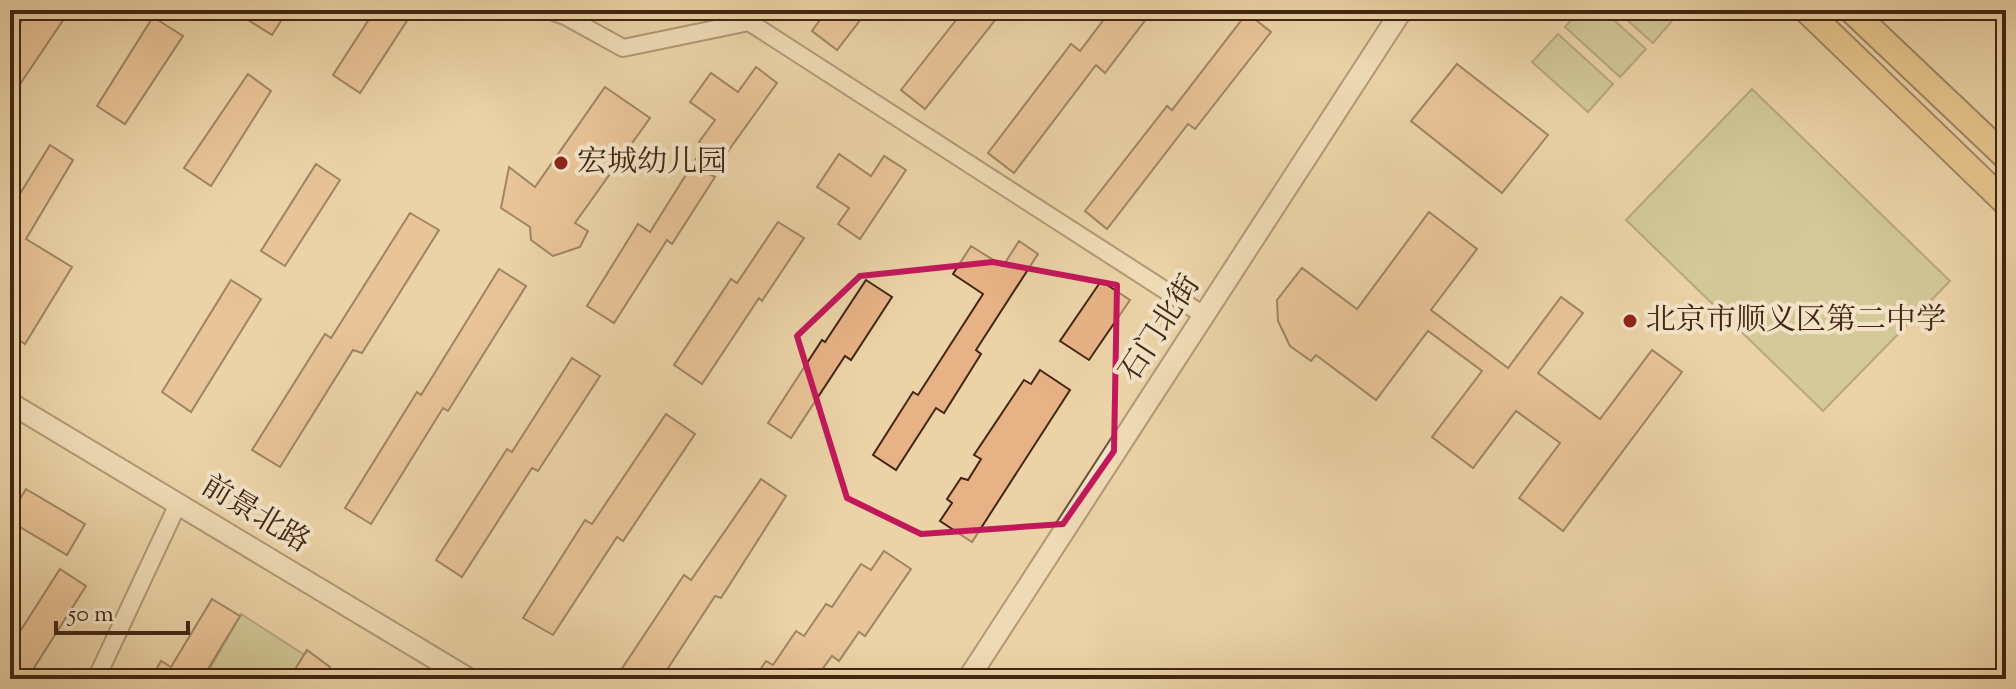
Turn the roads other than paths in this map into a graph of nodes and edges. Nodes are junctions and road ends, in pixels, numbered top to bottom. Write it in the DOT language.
graph roads {
  1 [pos="548,10"];
  2 [pos="1402,10"];
  3 [pos="1806,10"];
  4 [pos="1851,10"];
  5 [pos="2006,157"];
  6 [pos="2006,203"];
  7 [pos="1205,316"];
  8 [pos="10,403"];
  9 [pos="178,504"];
  10 [pos="96,679"];
  11 [pos="469,679"];
  12 [pos="968,679"];
  1 -- 7 [label="street"];
  2 -- 7 [label="street, 石门北街"];
  3 -- 6 [label="main road"];
  4 -- 5 [label="main road"];
  7 -- 12 [label="street, 石门北街"];
  8 -- 9 [label="street, 前景北路"];
  9 -- 10 [label="street"];
  9 -- 11 [label="street, 前景北路"];
}
